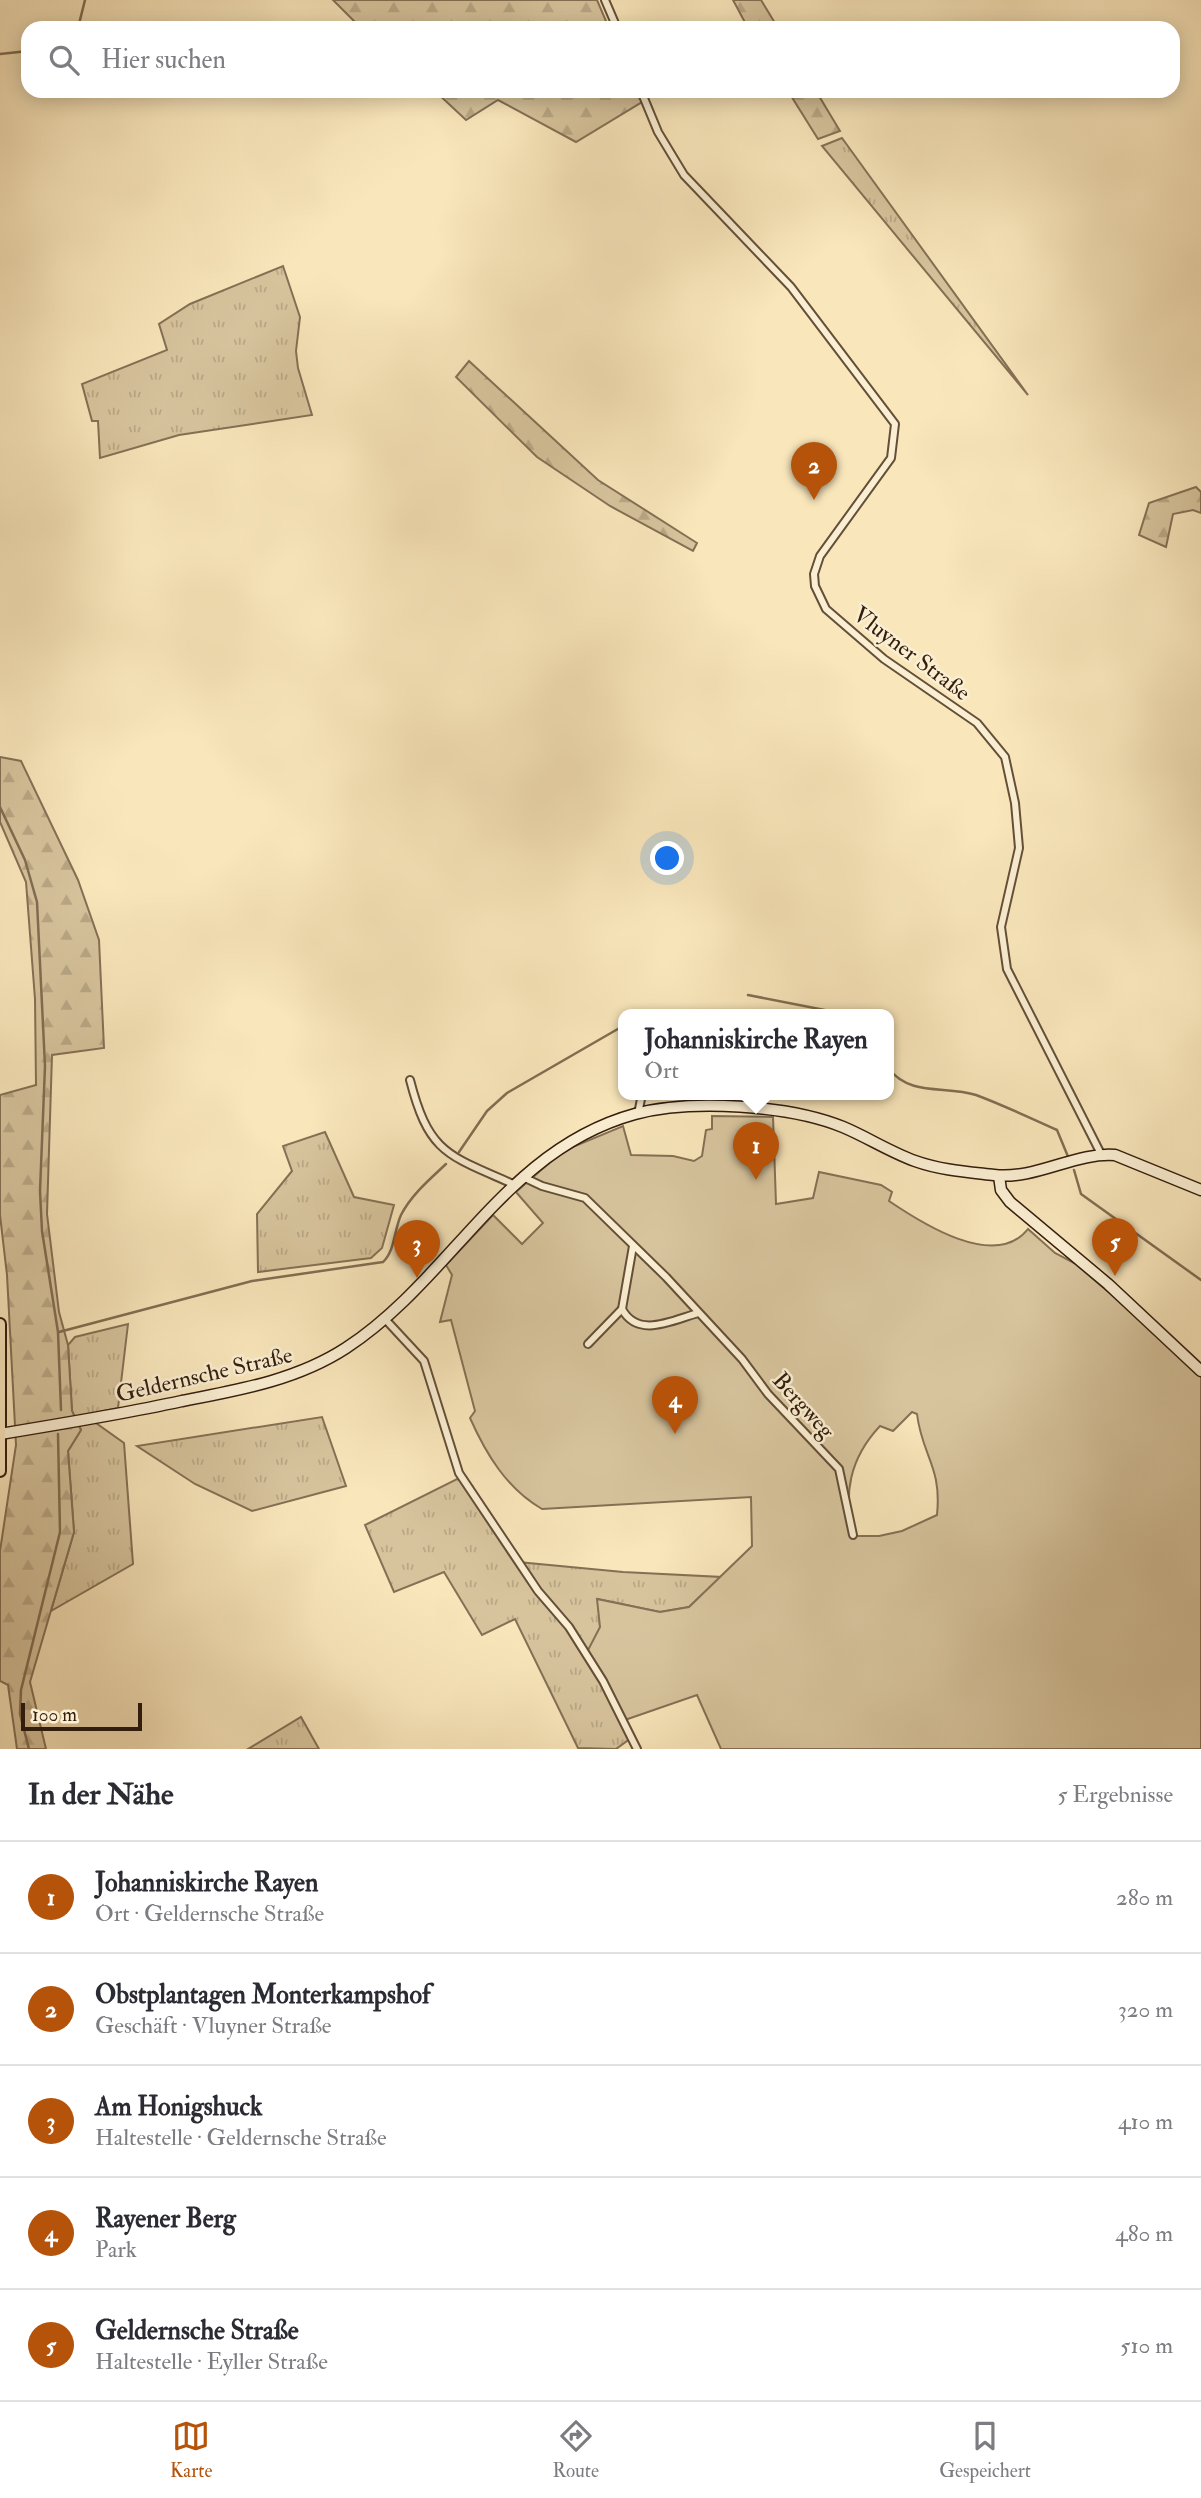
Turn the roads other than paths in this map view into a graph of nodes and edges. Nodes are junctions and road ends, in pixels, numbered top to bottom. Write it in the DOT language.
graph roads {
  1 [pos="605,0"];
  2 [pos="614,21"];
  3 [pos="644,98"];
  4 [pos="410,1080"];
  5 [pos="641,1100"];
  6 [pos="638,1114"];
  7 [pos="1101,1154"];
  8 [pos="521,1176"];
  9 [pos="999,1176"];
  10 [pos="513,1184"];
  11 [pos="1201,1190"];
  12 [pos="633,1246"];
  13 [pos="622,1309"];
  14 [pos="698,1313"];
  15 [pos="385,1319"];
  16 [pos="0,1324"];
  17 [pos="588,1344"];
  18 [pos="1201,1371"];
  19 [pos="0,1390"];
  20 [pos="1,1434"];
  21 [pos="0,1471"];
  22 [pos="853,1535"];
  23 [pos="637,1749"];
  1 -- 2 [label="street"];
  3 -- 7 [label="street, Vluyner Straße"];
  4 -- 10 [label="street"];
  5 -- 6 [label="street"];
  6 -- 8 [label="main road, Geldernsche Straße"];
  6 -- 9 [label="main road, Geldernsche Straße"];
  7 -- 9 [label="main road, Geldernsche Straße"];
  7 -- 11 [label="main road, Geldernsche Straße"];
  8 -- 10 [label="main road, Geldernsche Straße"];
  8 -- 12 [label="street, Bergweg"];
  9 -- 18 [label="main road"];
  10 -- 15 [label="main road, Geldernsche Straße"];
  12 -- 13 [label="street"];
  12 -- 14 [label="street, Bergweg"];
  13 -- 14 [label="street"];
  13 -- 17 [label="street"];
  14 -- 22 [label="street, Bergweg"];
  15 -- 20 [label="main road, Geldernsche Straße"];
  15 -- 23 [label="street"];
  16 -- 19 [label="main road"];
  19 -- 20 [label="main road"];
  20 -- 21 [label="main road"];
}
